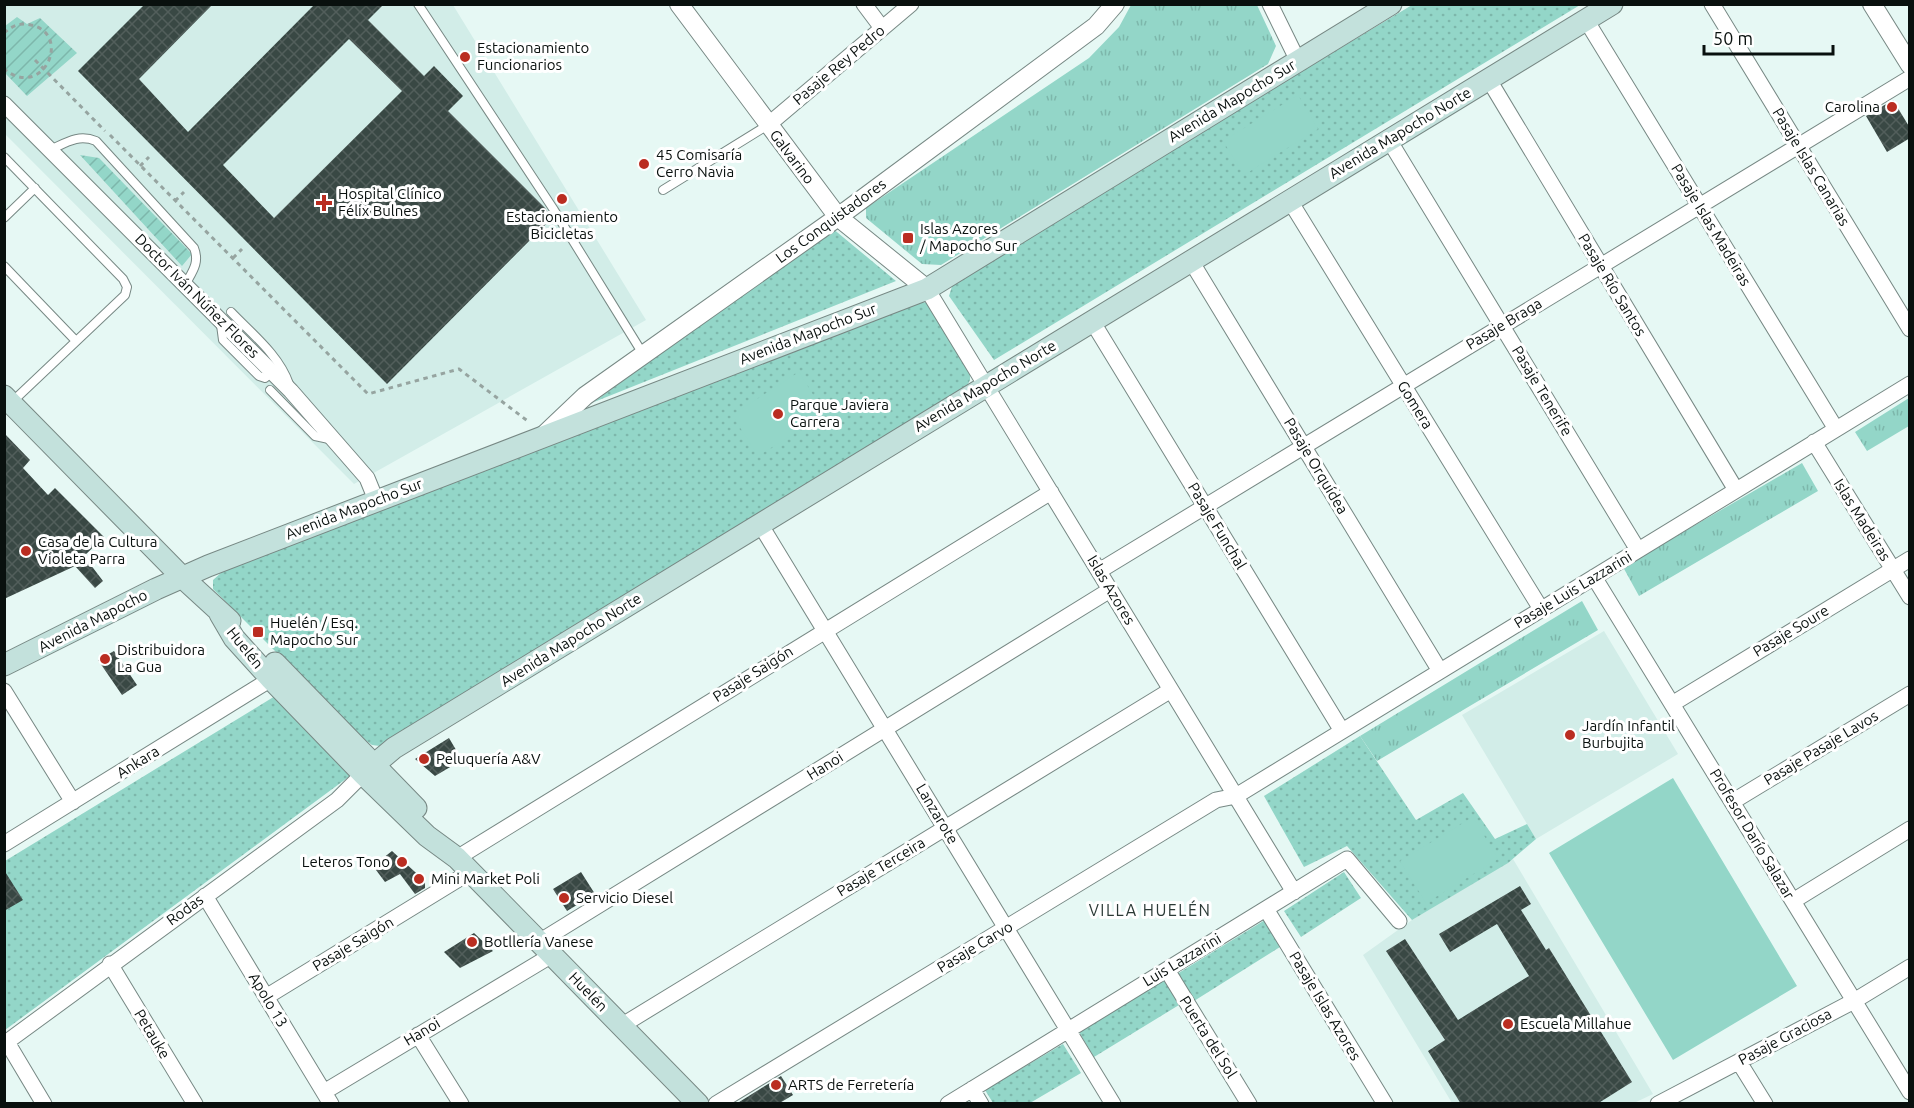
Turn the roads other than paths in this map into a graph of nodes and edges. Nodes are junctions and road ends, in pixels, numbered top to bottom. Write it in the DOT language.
graph roads {
  1 [pos="418,4"];
  2 [pos="679,4"];
  3 [pos="864,4"];
  4 [pos="911,4"];
  5 [pos="1115,4"];
  6 [pos="1270,4"];
  7 [pos="1391,4"];
  8 [pos="1612,4"];
  9 [pos="1712,4"];
  10 [pos="1872,4"];
  11 [pos="1586,20"];
  12 [pos="882,28"];
  13 [pos="1298,61"];
  14 [pos="1910,65"];
  15 [pos="1910,78"];
  16 [pos="1489,80"];
  17 [pos="4,104"];
  18 [pos="768,125"];
  19 [pos="1389,140"];
  20 [pos="1797,145"];
  21 [pos="51,148"];
  22 [pos="4,157"];
  23 [pos="35,188"];
  24 [pos="663,190"];
  25 [pos="1290,201"];
  26 [pos="1699,205"];
  27 [pos="838,217"];
  28 [pos="4,218"];
  29 [pos="1191,261"];
  30 [pos="1600,265"];
  31 [pos="4,266"];
  32 [pos="185,285"];
  33 [pos="927,289"];
  34 [pos="1092,321"];
  35 [pos="1502,325"];
  36 [pos="1910,329"];
  37 [pos="76,341"];
  38 [pos="643,354"];
  39 [pos="1910,384"];
  40 [pos="1403,385"];
  41 [pos="986,386"];
  42 [pos="270,390"];
  43 [pos="8,399"];
  44 [pos="1836,429"];
  45 [pos="545,434"];
  46 [pos="336,440"];
  47 [pos="1814,442"];
  48 [pos="1304,446"];
  49 [pos="1737,490"];
  50 [pos="1051,492"];
  51 [pos="375,500"];
  52 [pos="1205,506"];
  53 [pos="760,524"];
  54 [pos="1638,550"];
  55 [pos="1910,559"];
  56 [pos="1892,569"];
  57 [pos="1099,571"];
  58 [pos="182,577"];
  59 [pos="1594,577"];
  60 [pos="1110,590"];
  61 [pos="1910,597"];
  62 [pos="1541,609"];
  63 [pos="220,614"];
  64 [pos="825,630"];
  65 [pos="5,664"];
  66 [pos="1440,671"];
  67 [pos="272,679"];
  68 [pos="1171,690"];
  69 [pos="4,691"];
  70 [pos="1910,694"];
  71 [pos="1672,704"];
  72 [pos="885,728"];
  73 [pos="1342,731"];
  74 [pos="369,768"];
  75 [pos="1236,796"];
  76 [pos="73,802"];
  77 [pos="1732,802"];
  78 [pos="945,828"];
  79 [pos="1910,829"];
  80 [pos="4,844"];
  81 [pos="461,862"];
  82 [pos="1294,892"];
  83 [pos="205,896"];
  84 [pos="1793,901"];
  85 [pos="1266,909"];
  86 [pos="1399,921"];
  87 [pos="1006,928"];
  88 [pos="546,948"];
  89 [pos="110,964"];
  90 [pos="1910,967"];
  91 [pos="1167,970"];
  92 [pos="266,997"];
  93 [pos="1854,1001"];
  94 [pos="621,1026"];
  95 [pos="1069,1030"];
  96 [pos="418,1035"];
  97 [pos="6,1043"];
  98 [pos="1738,1062"];
  99 [pos="972,1089"];
  100 [pos="1910,1092"];
  101 [pos="327,1098"];
  102 [pos="44,1104"];
  103 [pos="195,1104"];
  104 [pos="461,1104"];
  105 [pos="698,1104"];
  106 [pos="716,1104"];
  107 [pos="948,1104"];
  108 [pos="981,1104"];
  109 [pos="1113,1104"];
  110 [pos="1249,1104"];
  111 [pos="1385,1104"];
  112 [pos="1659,1104"];
  113 [pos="1765,1104"];
  1 -- 38 [label="lane"];
  2 -- 18 [label="street, Galvarino"];
  3 -- 12 [label="street"];
  4 -- 12 [label="street, Pasaje Rey Pedro"];
  5 -- 27 [label="street, Los Conquistadores"];
  6 -- 13 [label="street"];
  7 -- 13 [label="main road, Avenida Mapocho Sur"];
  8 -- 11 [label="main road, Avenida Mapocho Norte"];
  9 -- 20 [label="street, Pasaje Islas Canarias"];
  10 -- 14 [label="street"];
  11 -- 16 [label="main road, Avenida Mapocho Norte"];
  11 -- 26 [label="street, Pasaje Islas Madeiras"];
  12 -- 18 [label="street, Pasaje Rey Pedro"];
  13 -- 33 [label="main road, Avenida Mapocho Sur"];
  15 -- 20 [label="street, Pasaje Braga"];
  16 -- 19 [label="main road, Avenida Mapocho Norte"];
  16 -- 30 [label="street, Pasaje Río Santos"];
  17 -- 21 [label="street, Doctor Iván Núñez Flores"];
  18 -- 24 [label="lane"];
  18 -- 27 [label="street, Galvarino"];
  19 -- 25 [label="main road, Avenida Mapocho Norte"];
  19 -- 35 [label="street, Pasaje Tenerife"];
  20 -- 26 [label="street, Pasaje Braga"];
  20 -- 36 [label="street, Pasaje Islas Canarias"];
  21 -- 32 [label="street, Doctor Iván Núñez Flores"];
  21 -- 32 [label="lane"];
  22 -- 23 [label="lane"];
  23 -- 28 [label="lane"];
  23 -- 37 [label="lane"];
  25 -- 29 [label="main road, Avenida Mapocho Norte"];
  25 -- 40 [label="street, Gomera"];
  26 -- 30 [label="street, Pasaje Braga"];
  26 -- 44 [label="street, Pasaje Islas Madeiras"];
  27 -- 33 [label="street, Galvarino"];
  27 -- 38 [label="street, Los Conquistadores"];
  29 -- 34 [label="main road, Avenida Mapocho Norte"];
  29 -- 48 [label="street, Pasaje Orquídea"];
  30 -- 35 [label="street, Pasaje Braga"];
  30 -- 49 [label="street, Pasaje Río Santos"];
  31 -- 37 [label="lane"];
  32 -- 46 [label="street, Doctor Iván Núñez Flores"];
  33 -- 41 [label="street, Islas Azores"];
  33 -- 45 [label="main road, Avenida Mapocho Sur"];
  34 -- 41 [label="main road, Avenida Mapocho Norte"];
  34 -- 52 [label="street, Pasaje Funchal"];
  35 -- 40 [label="street, Pasaje Braga"];
  35 -- 54 [label="street, Pasaje Tenerife"];
  37 -- 43 [label="lane"];
  38 -- 45 [label="street, Los Conquistadores"];
  39 -- 44 [label="street, Pasaje Luis Lazzarini"];
  40 -- 48 [label="street, Pasaje Braga"];
  40 -- 62 [label="street, Gomera"];
  41 -- 50 [label="street, Islas Azores"];
  41 -- 53 [label="main road, Avenida Mapocho Norte"];
  42 -- 46 [label="lane"];
  43 -- 58 [label="main road, Huelén"];
  44 -- 47 [label="street, Pasaje Luis Lazzarini"];
  45 -- 51 [label="main road, Avenida Mapocho Sur"];
  46 -- 51 [label="street, Doctor Iván Núñez Flores"];
  47 -- 49 [label="street, Pasaje Luis Lazzarini"];
  47 -- 56 [label="street, Islas Madeiras"];
  48 -- 52 [label="street, Pasaje Braga"];
  48 -- 66 [label="street, Pasaje Orquídea"];
  49 -- 54 [label="street, Pasaje Luis Lazzarini"];
  50 -- 57 [label="street, Islas Azores"];
  50 -- 64 [label="street, Pasaje Saigón"];
  51 -- 58 [label="main road, Avenida Mapocho Sur"];
  52 -- 57 [label="street, Pasaje Braga"];
  52 -- 73 [label="street, Pasaje Funchal"];
  53 -- 64 [label="street, Lanzarote"];
  53 -- 74 [label="main road, Avenida Mapocho Norte"];
  54 -- 59 [label="street, Pasaje Luis Lazzarini"];
  55 -- 56 [label="street, Pasaje Soure"];
  56 -- 61 [label="street, Islas Madeiras"];
  56 -- 71 [label="street, Pasaje Soure"];
  57 -- 60 [label="street, Islas Azores"];
  58 -- 63 [label="main road, Huelén"];
  58 -- 65 [label="main road, Avenida Mapocho"];
  59 -- 62 [label="street, Pasaje Luis Lazzarini"];
  59 -- 71 [label="street, Profesor Darío Salazar"];
  60 -- 68 [label="street, Islas Azores"];
  60 -- 72 [label="street, Hanoi"];
  62 -- 66 [label="street, Pasaje Luis Lazzarini"];
  63 -- 67 [label="main road, Huelén"];
  63 -- 74 [label="main road, Huelén"];
  64 -- 72 [label="street, Lanzarote"];
  64 -- 81 [label="street, Pasaje Saigón"];
  66 -- 73 [label="street, Pasaje Luis Lazzarini"];
  67 -- 74 [label="main road, Huelén"];
  67 -- 76 [label="street, Ankara"];
  68 -- 75 [label="street, Islas Azores"];
  68 -- 78 [label="street, Pasaje Terceira"];
  69 -- 76 [label="street"];
  70 -- 77 [label="street, Pasaje Pasaje Lavos"];
  71 -- 77 [label="street, Profesor Darío Salazar"];
  72 -- 78 [label="street, Lanzarote"];
  72 -- 88 [label="street, Hanoi"];
  73 -- 75 [label="street, Pasaje Luis Lazzarini"];
  74 -- 81 [label="main road, Huelén"];
  74 -- 83 [label="street, Rodas"];
  75 -- 82 [label="street, Islas Azores"];
  75 -- 87 [label="street, Pasaje Carvo"];
  76 -- 80 [label="street, Ankara"];
  77 -- 84 [label="street, Profesor Darío Salazar"];
  78 -- 87 [label="street, Lanzarote"];
  78 -- 94 [label="street, Pasaje Terceira"];
  79 -- 84 [label="street"];
  81 -- 88 [label="main road, Huelén"];
  81 -- 92 [label="street, Pasaje Saigón"];
  82 -- 85 [label="street, Luis Lazzarini"];
  82 -- 86 [label="street, Luis Lazzarini"];
  83 -- 89 [label="street, Rodas"];
  83 -- 92 [label="street, Apolo 13"];
  84 -- 93 [label="street, Profesor Darío Salazar"];
  85 -- 91 [label="street, Luis Lazzarini"];
  85 -- 111 [label="street, Pasaje Islas Azores"];
  87 -- 95 [label="street, Lanzarote"];
  87 -- 106 [label="street, Pasaje Carvo"];
  88 -- 94 [label="main road, Huelén"];
  88 -- 96 [label="street, Hanoi"];
  89 -- 97 [label="street, Rodas"];
  89 -- 103 [label="street, Petauke"];
  90 -- 93 [label="street, Pasaje Graciosa"];
  91 -- 95 [label="street, Luis Lazzarini"];
  91 -- 110 [label="street, Puerta del Sol"];
  92 -- 101 [label="street, Apolo 13"];
  93 -- 98 [label="street, Pasaje Graciosa"];
  93 -- 100 [label="street, Profesor Darío Salazar"];
  94 -- 105 [label="main road, Huelén"];
  95 -- 99 [label="street, Luis Lazzarini"];
  95 -- 109 [label="street, Lanzarote"];
  96 -- 101 [label="street, Hanoi"];
  96 -- 104 [label="street"];
  97 -- 102 [label="street"];
  98 -- 112 [label="street, Pasaje Graciosa"];
  98 -- 113 [label="street"];
  99 -- 107 [label="street, Luis Lazzarini"];
  99 -- 108 [label="street"];
}
